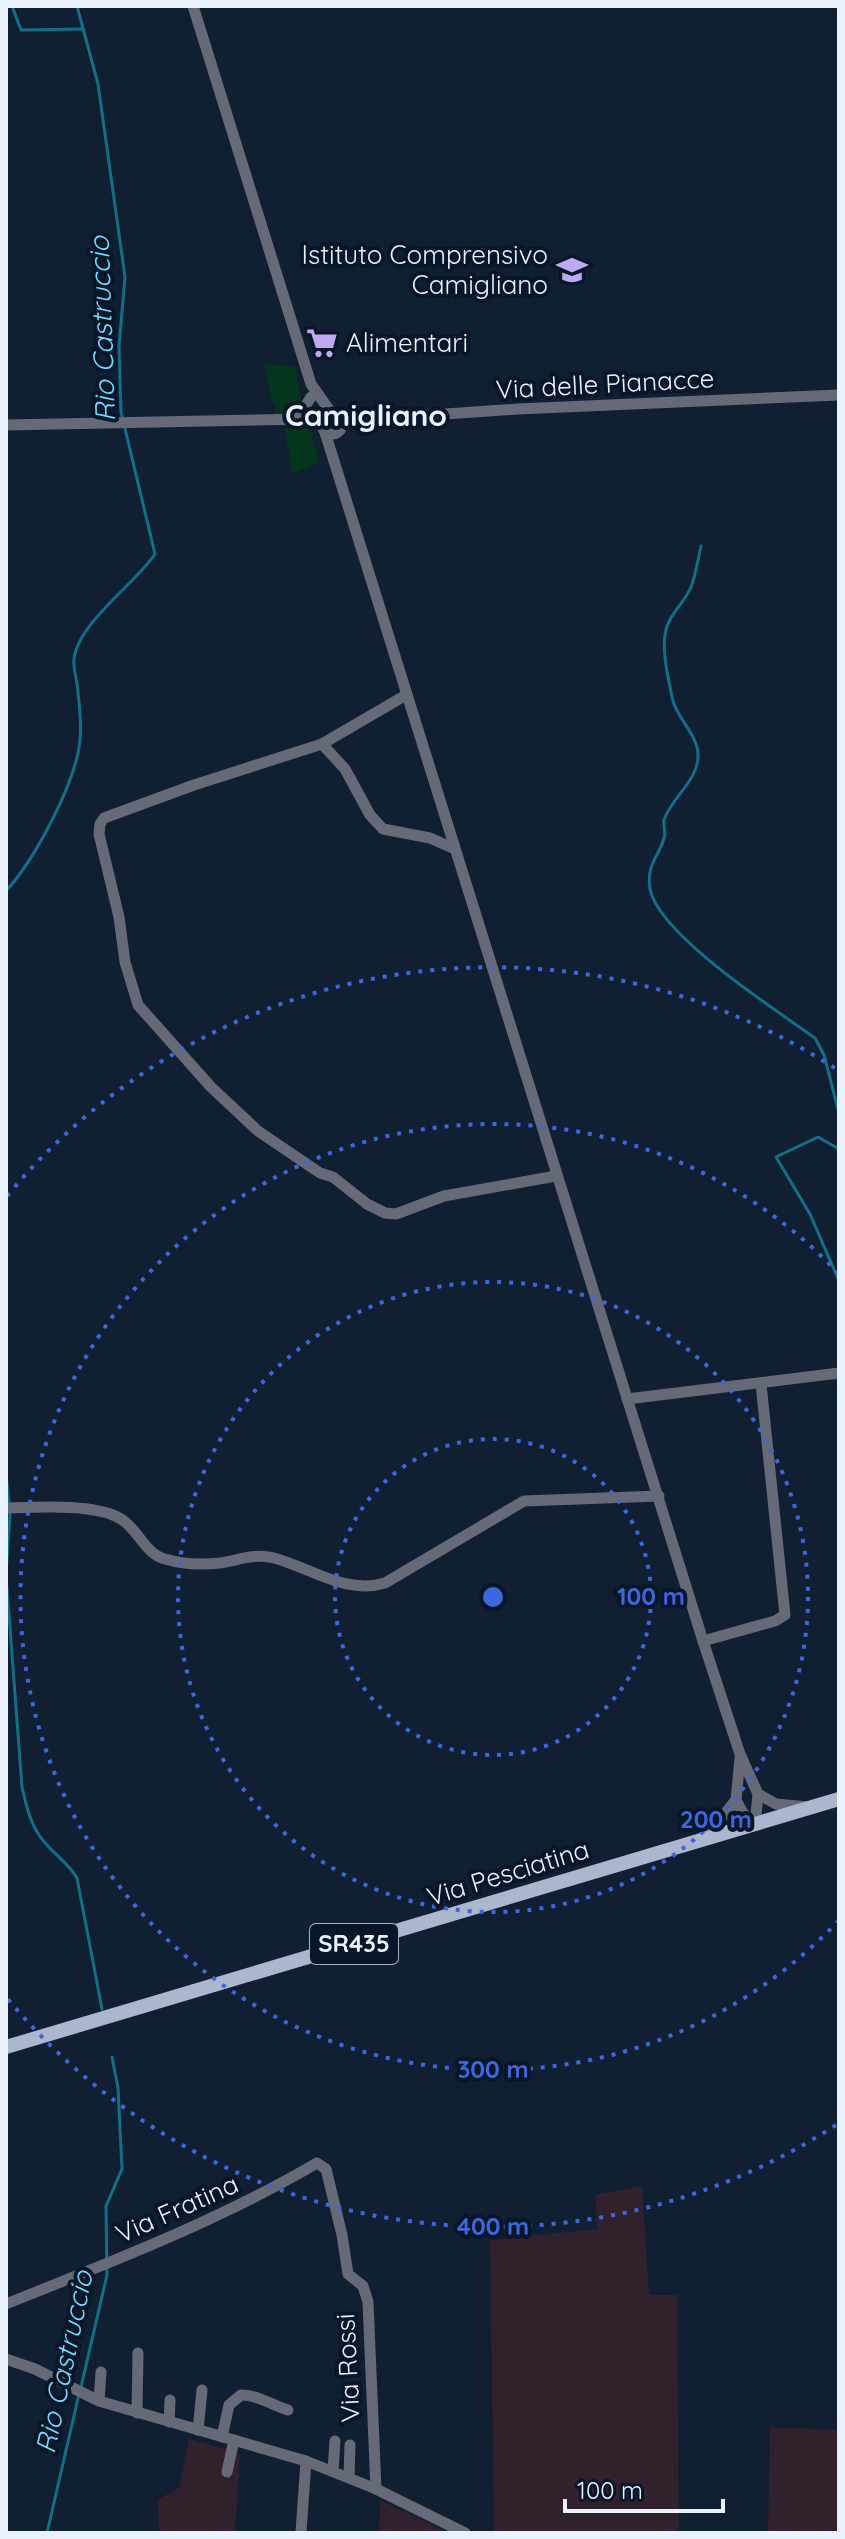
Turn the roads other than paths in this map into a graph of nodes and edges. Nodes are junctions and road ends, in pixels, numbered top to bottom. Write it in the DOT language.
graph roads {
  1 [pos="193,6"];
  2 [pos="311,384"];
  3 [pos="839,395"];
  4 [pos="311,397"];
  5 [pos="297,420"];
  6 [pos="331,422"];
  7 [pos="6,425"];
  8 [pos="406,695"];
  9 [pos="322,744"];
  10 [pos="455,849"];
  11 [pos="556,1176"];
  12 [pos="839,1373"];
  13 [pos="761,1384"];
  14 [pos="627,1399"];
  15 [pos="659,1496"];
  16 [pos="12,1508"];
  17 [pos="703,1641"];
  18 [pos="740,1754"];
  19 [pos="758,1794"];
  20 [pos="839,1799"];
  21 [pos="736,1800"];
  22 [pos="812,1807"];
  23 [pos="755,1825"];
  24 [pos="703,1841"];
  25 [pos="6,2047"];
  26 [pos="317,2163"];
  27 [pos="6,2304"];
  28 [pos="138,2353"];
  29 [pos="6,2359"];
  30 [pos="101,2372"];
  31 [pos="202,2390"];
  32 [pos="170,2400"];
  33 [pos="99,2401"];
  34 [pos="288,2410"];
  35 [pos="137,2413"];
  36 [pos="169,2422"];
  37 [pos="198,2430"];
  38 [pos="228,2438"];
  39 [pos="335,2441"];
  40 [pos="350,2445"];
  41 [pos="306,2461"];
  42 [pos="333,2471"];
  43 [pos="227,2472"];
  44 [pos="349,2477"];
  45 [pos="376,2489"];
  46 [pos="301,2532"];
  47 [pos="465,2533"];
  1 -- 2 [label="street"];
  2 -- 4 [label="street"];
  2 -- 6 [label="street"];
  3 -- 6 [label="street, Via delle Pianacce"];
  4 -- 5 [label="street"];
  4 -- 6 [label="street"];
  5 -- 6 [label="street, Via delle Pianacce"];
  5 -- 7 [label="street, Via delle Pianacce"];
  6 -- 8 [label="street"];
  8 -- 9 [label="street"];
  8 -- 10 [label="street"];
  9 -- 10 [label="street"];
  9 -- 11 [label="street"];
  10 -- 11 [label="street"];
  11 -- 14 [label="street"];
  12 -- 13 [label="street"];
  13 -- 14 [label="street"];
  13 -- 17 [label="street"];
  14 -- 15 [label="street"];
  15 -- 16 [label="street"];
  15 -- 17 [label="street"];
  17 -- 18 [label="street"];
  18 -- 19 [label="street"];
  18 -- 21 [label="street"];
  19 -- 22 [label="street"];
  19 -- 23 [label="street"];
  20 -- 22 [label="main road, Via Pesciatina / SR435"];
  21 -- 23 [label="street"];
  21 -- 24 [label="street"];
  22 -- 23 [label="main road, Via Pesciatina / SR435"];
  23 -- 24 [label="main road, Via Pesciatina / SR435"];
  24 -- 25 [label="main road, Via Pesciatina / SR435"];
  26 -- 27 [label="street, Via Fratina"];
  26 -- 45 [label="street, Via Rossi"];
  28 -- 35 [label="street"];
  29 -- 33 [label="street"];
  30 -- 33 [label="street"];
  31 -- 37 [label="street"];
  32 -- 36 [label="street"];
  33 -- 35 [label="street"];
  34 -- 38 [label="street"];
  35 -- 36 [label="street"];
  36 -- 37 [label="street"];
  37 -- 38 [label="street"];
  38 -- 41 [label="street"];
  38 -- 43 [label="street"];
  39 -- 42 [label="street"];
  40 -- 44 [label="street"];
  41 -- 42 [label="street"];
  41 -- 46 [label="street"];
  42 -- 44 [label="street"];
  44 -- 45 [label="street"];
  45 -- 47 [label="street"];
}
